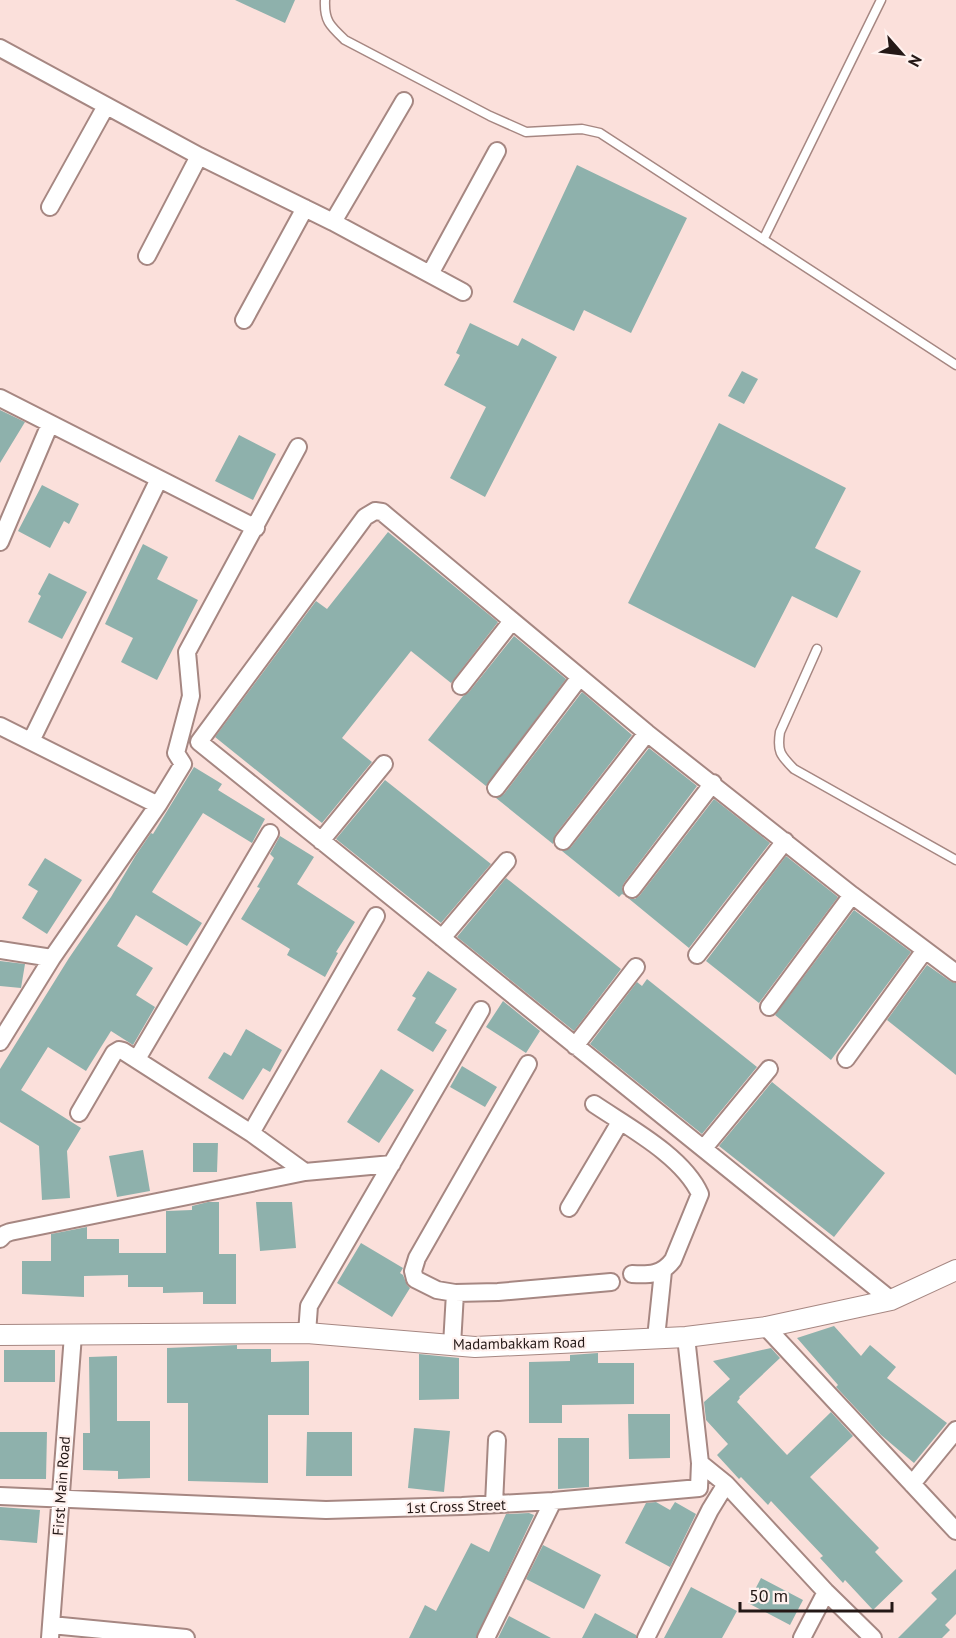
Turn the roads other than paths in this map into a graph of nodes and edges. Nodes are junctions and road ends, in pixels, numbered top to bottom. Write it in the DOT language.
graph roads {
  1 [pos="325,0"];
  2 [pos="881,0"];
  3 [pos="0,48"];
  4 [pos="404,101"];
  5 [pos="106,106"];
  6 [pos="497,151"];
  7 [pos="199,156"];
  8 [pos="50,207"];
  9 [pos="305,208"];
  10 [pos="333,222"];
  11 [pos="764,238"];
  12 [pos="147,256"];
  13 [pos="430,274"];
  14 [pos="463,292"];
  15 [pos="243,320"];
  16 [pos="956,365"];
  17 [pos="0,398"];
  18 [pos="50,424"];
  19 [pos="298,447"];
  20 [pos="159,479"];
  21 [pos="256,528"];
  22 [pos="0,542"];
  23 [pos="512,621"];
  24 [pos="817,649"];
  25 [pos="580,677"];
  26 [pos="461,686"];
  27 [pos="0,726"];
  28 [pos="647,733"];
  29 [pos="31,741"];
  30 [pos="384,764"];
  31 [pos="713,783"];
  32 [pos="496,788"];
  33 [pos="158,805"];
  34 [pos="270,832"];
  35 [pos="321,841"];
  36 [pos="563,841"];
  37 [pos="785,841"];
  38 [pos="956,860"];
  39 [pos="507,861"];
  40 [pos="632,889"];
  41 [pos="852,895"];
  42 [pos="376,916"];
  43 [pos="442,938"];
  44 [pos="0,950"];
  45 [pos="925,950"];
  46 [pos="697,955"];
  47 [pos="52,958"];
  48 [pos="636,967"];
  49 [pos="956,973"];
  50 [pos="769,1007"];
  51 [pos="481,1010"];
  52 [pos="0,1042"];
  53 [pos="575,1046"];
  54 [pos="137,1059"];
  55 [pos="846,1059"];
  56 [pos="528,1064"];
  57 [pos="769,1069"];
  58 [pos="594,1104"];
  59 [pos="79,1113"];
  60 [pos="620,1122"];
  61 [pos="251,1133"];
  62 [pos="704,1148"];
  63 [pos="392,1164"];
  64 [pos="305,1172"];
  65 [pos="570,1208"];
  66 [pos="0,1239"];
  67 [pos="956,1270"];
  68 [pos="663,1271"];
  69 [pos="632,1274"];
  70 [pos="611,1282"];
  71 [pos="456,1293"];
  72 [pos="891,1300"];
  73 [pos="766,1327"];
  74 [pos="307,1333"];
  75 [pos="0,1335"];
  76 [pos="73,1335"];
  77 [pos="686,1337"];
  78 [pos="656,1338"];
  79 [pos="453,1345"];
  80 [pos="956,1430"];
  81 [pos="497,1440"];
  82 [pos="700,1463"];
  83 [pos="726,1484"];
  84 [pos="912,1484"];
  85 [pos="699,1488"];
  86 [pos="0,1496"];
  87 [pos="60,1497"];
  88 [pos="553,1501"];
  89 [pos="494,1504"];
  90 [pos="710,1510"];
  91 [pos="956,1531"];
  92 [pos="826,1592"];
  93 [pos="50,1632"];
  94 [pos="186,1638"];
  95 [pos="486,1638"];
  96 [pos="646,1638"];
  97 [pos="802,1638"];
  98 [pos="873,1638"];
  1 -- 11 [label="lane"];
  2 -- 11 [label="lane"];
  3 -- 5 [label="street"];
  4 -- 10 [label="street"];
  5 -- 7 [label="street"];
  5 -- 8 [label="street"];
  6 -- 13 [label="street"];
  7 -- 9 [label="street"];
  7 -- 12 [label="street"];
  9 -- 10 [label="street"];
  9 -- 15 [label="street"];
  10 -- 13 [label="street"];
  11 -- 16 [label="lane"];
  13 -- 14 [label="street"];
  17 -- 18 [label="street"];
  18 -- 20 [label="street"];
  18 -- 22 [label="street"];
  19 -- 21 [label="street"];
  20 -- 21 [label="street"];
  20 -- 29 [label="street"];
  21 -- 33 [label="street"];
  23 -- 25 [label="street"];
  23 -- 26 [label="street"];
  23 -- 35 [label="street"];
  24 -- 38 [label="lane"];
  25 -- 28 [label="street"];
  25 -- 32 [label="street"];
  27 -- 29 [label="street"];
  28 -- 31 [label="street"];
  28 -- 36 [label="street"];
  29 -- 33 [label="street"];
  30 -- 35 [label="street"];
  31 -- 37 [label="street"];
  31 -- 40 [label="street"];
  33 -- 47 [label="street"];
  34 -- 54 [label="street"];
  35 -- 43 [label="street"];
  37 -- 41 [label="street"];
  37 -- 46 [label="street"];
  39 -- 43 [label="street"];
  41 -- 45 [label="street"];
  41 -- 50 [label="street"];
  42 -- 61 [label="street"];
  43 -- 53 [label="street"];
  44 -- 47 [label="street"];
  45 -- 49 [label="street"];
  45 -- 55 [label="street"];
  47 -- 52 [label="street"];
  48 -- 53 [label="street"];
  51 -- 63 [label="street"];
  53 -- 62 [label="street"];
  54 -- 59 [label="street"];
  54 -- 61 [label="street"];
  56 -- 71 [label="street"];
  57 -- 62 [label="street"];
  58 -- 60 [label="street"];
  60 -- 65 [label="street"];
  60 -- 68 [label="street"];
  61 -- 64 [label="street"];
  62 -- 72 [label="street"];
  63 -- 64 [label="street"];
  63 -- 74 [label="street"];
  64 -- 66 [label="street"];
  67 -- 72 [label="street, Madambakkam Road"];
  68 -- 69 [label="street"];
  68 -- 78 [label="street"];
  70 -- 71 [label="street"];
  71 -- 79 [label="street"];
  72 -- 73 [label="street, Madambakkam Road"];
  73 -- 77 [label="street, Madambakkam Road"];
  73 -- 84 [label="street"];
  74 -- 76 [label="street, Madambakkam Road"];
  74 -- 79 [label="street, Madambakkam Road"];
  75 -- 76 [label="street, Madambakkam Road"];
  76 -- 87 [label="street, First Main Road"];
  77 -- 78 [label="street, Madambakkam Road"];
  77 -- 82 [label="street"];
  78 -- 79 [label="street, Madambakkam Road"];
  80 -- 84 [label="street"];
  81 -- 89 [label="street"];
  82 -- 83 [label="street"];
  82 -- 85 [label="street"];
  83 -- 90 [label="street"];
  83 -- 92 [label="street"];
  84 -- 91 [label="street"];
  85 -- 88 [label="street, 1st Cross Street"];
  85 -- 90 [label="street"];
  86 -- 87 [label="street, 1st Cross Street"];
  87 -- 89 [label="street, 1st Cross Street"];
  87 -- 93 [label="street, First Main Road"];
  88 -- 89 [label="street, 1st Cross Street"];
  88 -- 95 [label="street"];
  90 -- 96 [label="street"];
  92 -- 97 [label="street"];
  92 -- 98 [label="street"];
  93 -- 94 [label="street"];
}
